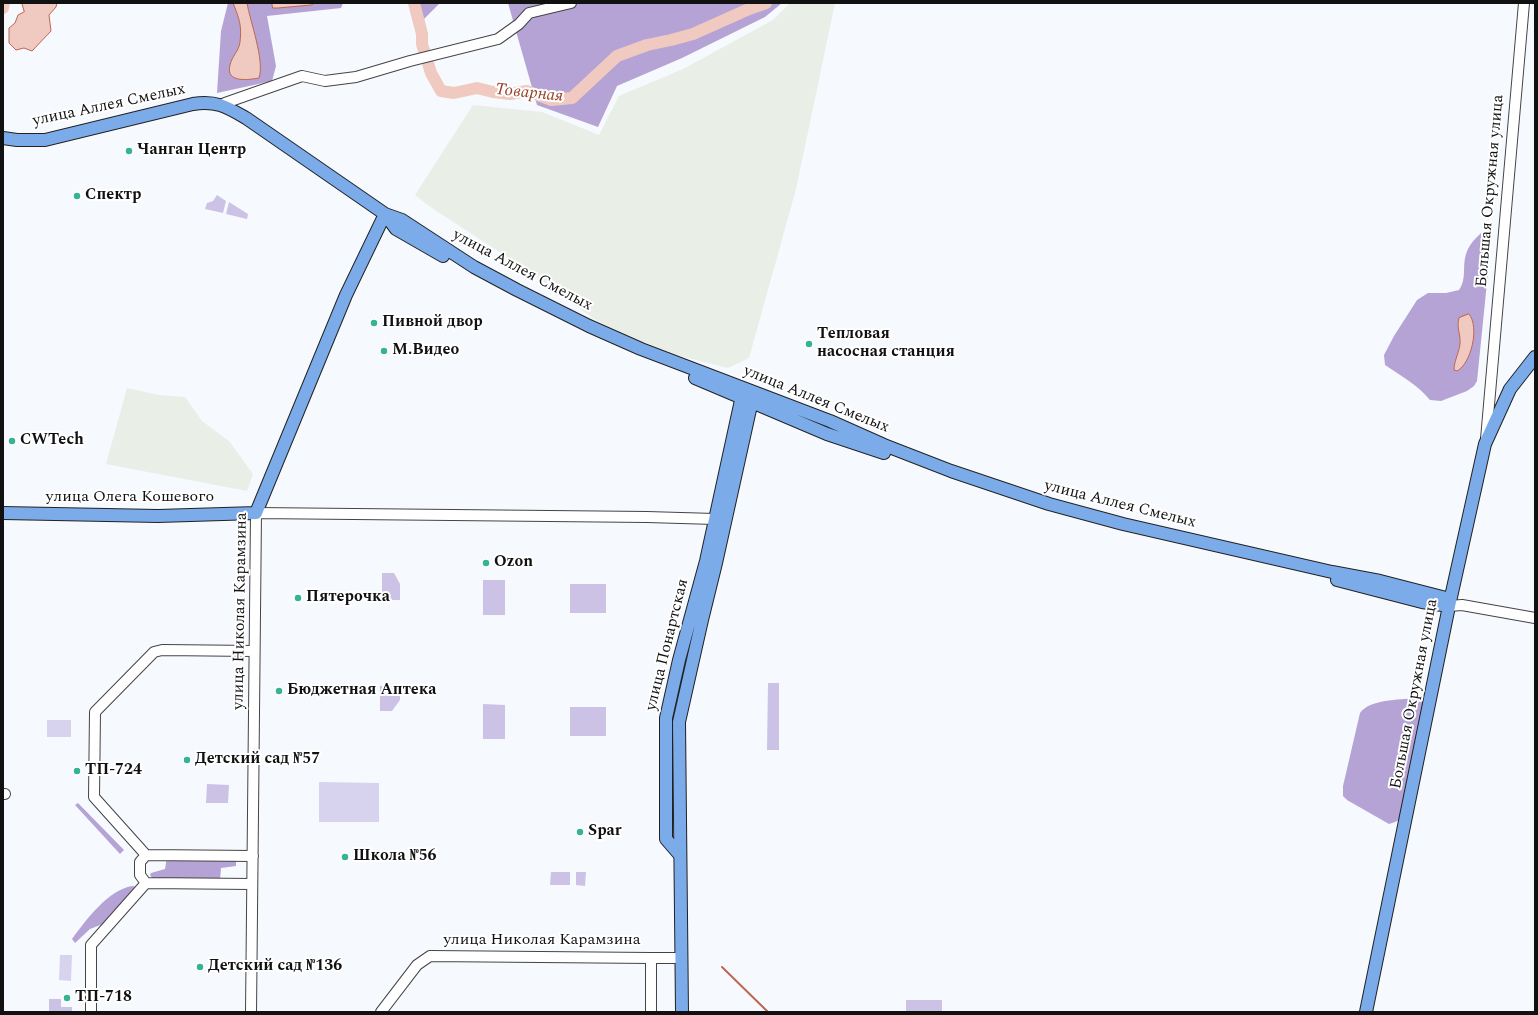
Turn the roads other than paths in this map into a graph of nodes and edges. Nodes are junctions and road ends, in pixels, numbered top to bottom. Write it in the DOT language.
graph roads {
  1 [pos="571,3"];
  2 [pos="1524,3"];
  3 [pos="223,105"];
  4 [pos="3,138"];
  5 [pos="386,214"];
  6 [pos="1535,357"];
  7 [pos="1490,383"];
  8 [pos="1510,389"];
  9 [pos="748,395"];
  10 [pos="1485,444"];
  11 [pos="3,513"];
  12 [pos="256,513"];
  13 [pos="715,519"];
  14 [pos="711,562"];
  15 [pos="1450,602"];
  16 [pos="1535,618"];
  17 [pos="254,651"];
  18 [pos="679,838"];
  19 [pos="666,839"];
  20 [pos="679,854"];
  21 [pos="146,855"];
  22 [pos="253,856"];
  23 [pos="146,883"];
  24 [pos="252,884"];
  25 [pos="651,958"];
  26 [pos="681,958"];
  27 [pos="90,1012"];
  28 [pos="251,1012"];
  29 [pos="381,1012"];
  30 [pos="651,1012"];
  31 [pos="682,1012"];
  32 [pos="1366,1012"];
  1 -- 3 [label="street, улица Аллея Смелых"];
  2 -- 7 [label="street, Большая Окружная улица"];
  3 -- 4 [label="main road, улица Аллея Смелых"];
  3 -- 5 [label="main road, улица Аллея Смелых"];
  5 -- 9 [label="main road, улица Аллея Смелых"];
  5 -- 12 [label="main road, улица Николая Карамзина"];
  6 -- 8 [label="main road"];
  7 -- 8 [label="street"];
  7 -- 10 [label="street, Большая Окружная улица"];
  8 -- 10 [label="main road"];
  9 -- 13 [label="main road, улица Понартская"];
  9 -- 14 [label="main road, улица Понартская"];
  9 -- 15 [label="main road, улица Аллея Смелых"];
  10 -- 15 [label="main road, Большая Окружная улица"];
  11 -- 12 [label="main road, улица Олега Кошевого"];
  12 -- 13 [label="street"];
  12 -- 17 [label="street, улица Николая Карамзина"];
  13 -- 14 [label="main road, улица Понартская"];
  14 -- 18 [label="main road, улица Понартская"];
  14 -- 19 [label="main road, улица Понартская"];
  15 -- 16 [label="street"];
  15 -- 32 [label="main road, Большая Окружная улица"];
  17 -- 21 [label="street"];
  17 -- 22 [label="street, улица Николая Карамзина"];
  18 -- 19 [label="main road"];
  18 -- 20 [label="main road, улица Понартская"];
  19 -- 20 [label="main road"];
  20 -- 26 [label="main road, улица Понартская"];
  21 -- 22 [label="street"];
  21 -- 23 [label="street"];
  22 -- 24 [label="street, улица Николая Карамзина"];
  23 -- 24 [label="street"];
  23 -- 27 [label="street"];
  24 -- 28 [label="street, улица Николая Карамзина"];
  25 -- 26 [label="street"];
  25 -- 29 [label="street, улица Николая Карамзина"];
  25 -- 30 [label="street, улица Николая Карамзина"];
  26 -- 31 [label="main road, улица Понартская"];
}
